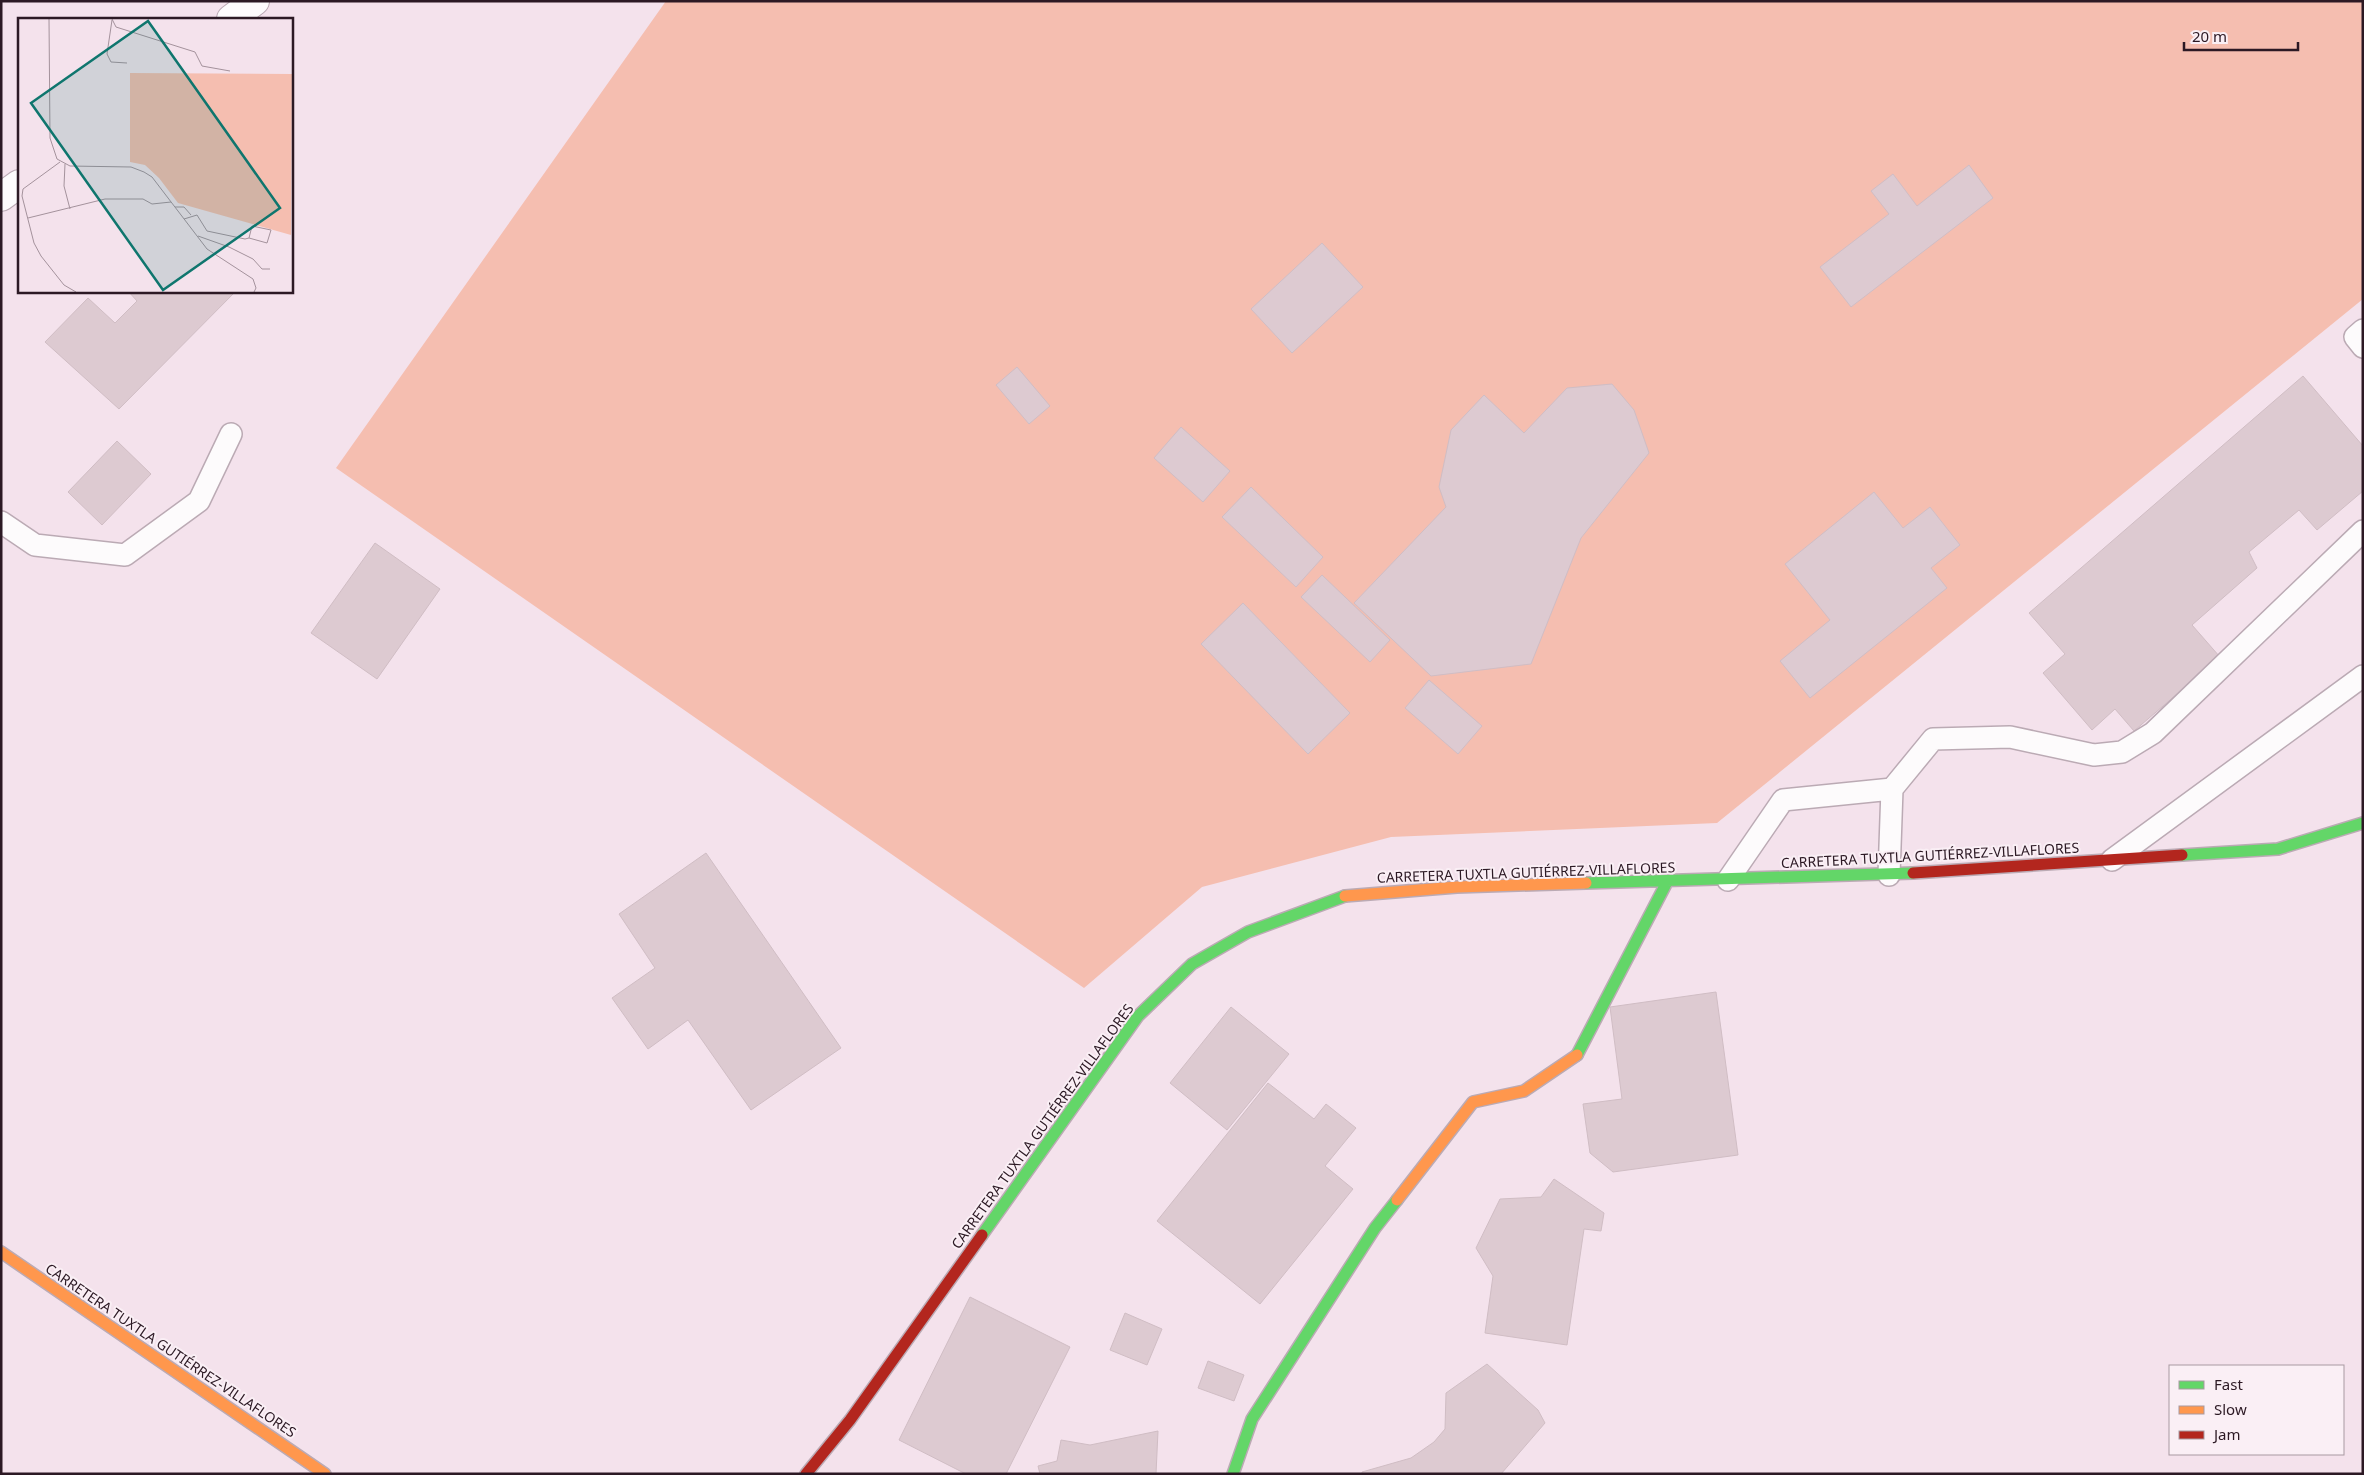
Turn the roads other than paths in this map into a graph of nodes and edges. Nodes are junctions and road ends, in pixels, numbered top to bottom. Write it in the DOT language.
graph roads {
  1 [pos="255,1"];
  2 [pos="232,18"];
  3 [pos="18,185"];
  4 [pos="1,197"];
  5 [pos="2363,330"];
  6 [pos="2363,347"];
  7 [pos="231,434"];
  8 [pos="1,522"];
  9 [pos="2363,532"];
  10 [pos="2363,676"];
  11 [pos="1892,789"];
  12 [pos="2363,823"];
  13 [pos="2112,860"];
  14 [pos="1888,875"];
  15 [pos="1728,880"];
  16 [pos="1667,882"];
  17 [pos="1,1252"];
  18 [pos="325,1474"];
  19 [pos="806,1474"];
  20 [pos="1233,1474"];
  1 -- 2 [label="street"];
  3 -- 4 [label="street"];
  5 -- 6 [label="lane"];
  7 -- 8 [label="lane"];
  9 -- 11 [label="lane"];
  10 -- 13 [label="lane"];
  11 -- 14 [label="lane"];
  11 -- 15 [label="lane"];
  12 -- 13 [label="main road, CARRETERA TUXTLA GUTIÉRREZ-VILLAFLORES"];
  13 -- 14 [label="main road, CARRETERA TUXTLA GUTIÉRREZ-VILLAFLORES"];
  14 -- 15 [label="main road, CARRETERA TUXTLA GUTIÉRREZ-VILLAFLORES"];
  15 -- 16 [label="main road, CARRETERA TUXTLA GUTIÉRREZ-VILLAFLORES"];
  16 -- 19 [label="main road, CARRETERA TUXTLA GUTIÉRREZ-VILLAFLORES"];
  16 -- 20 [label="main road"];
  17 -- 18 [label="main road, CARRETERA TUXTLA GUTIÉRREZ-VILLAFLORES"];
}
